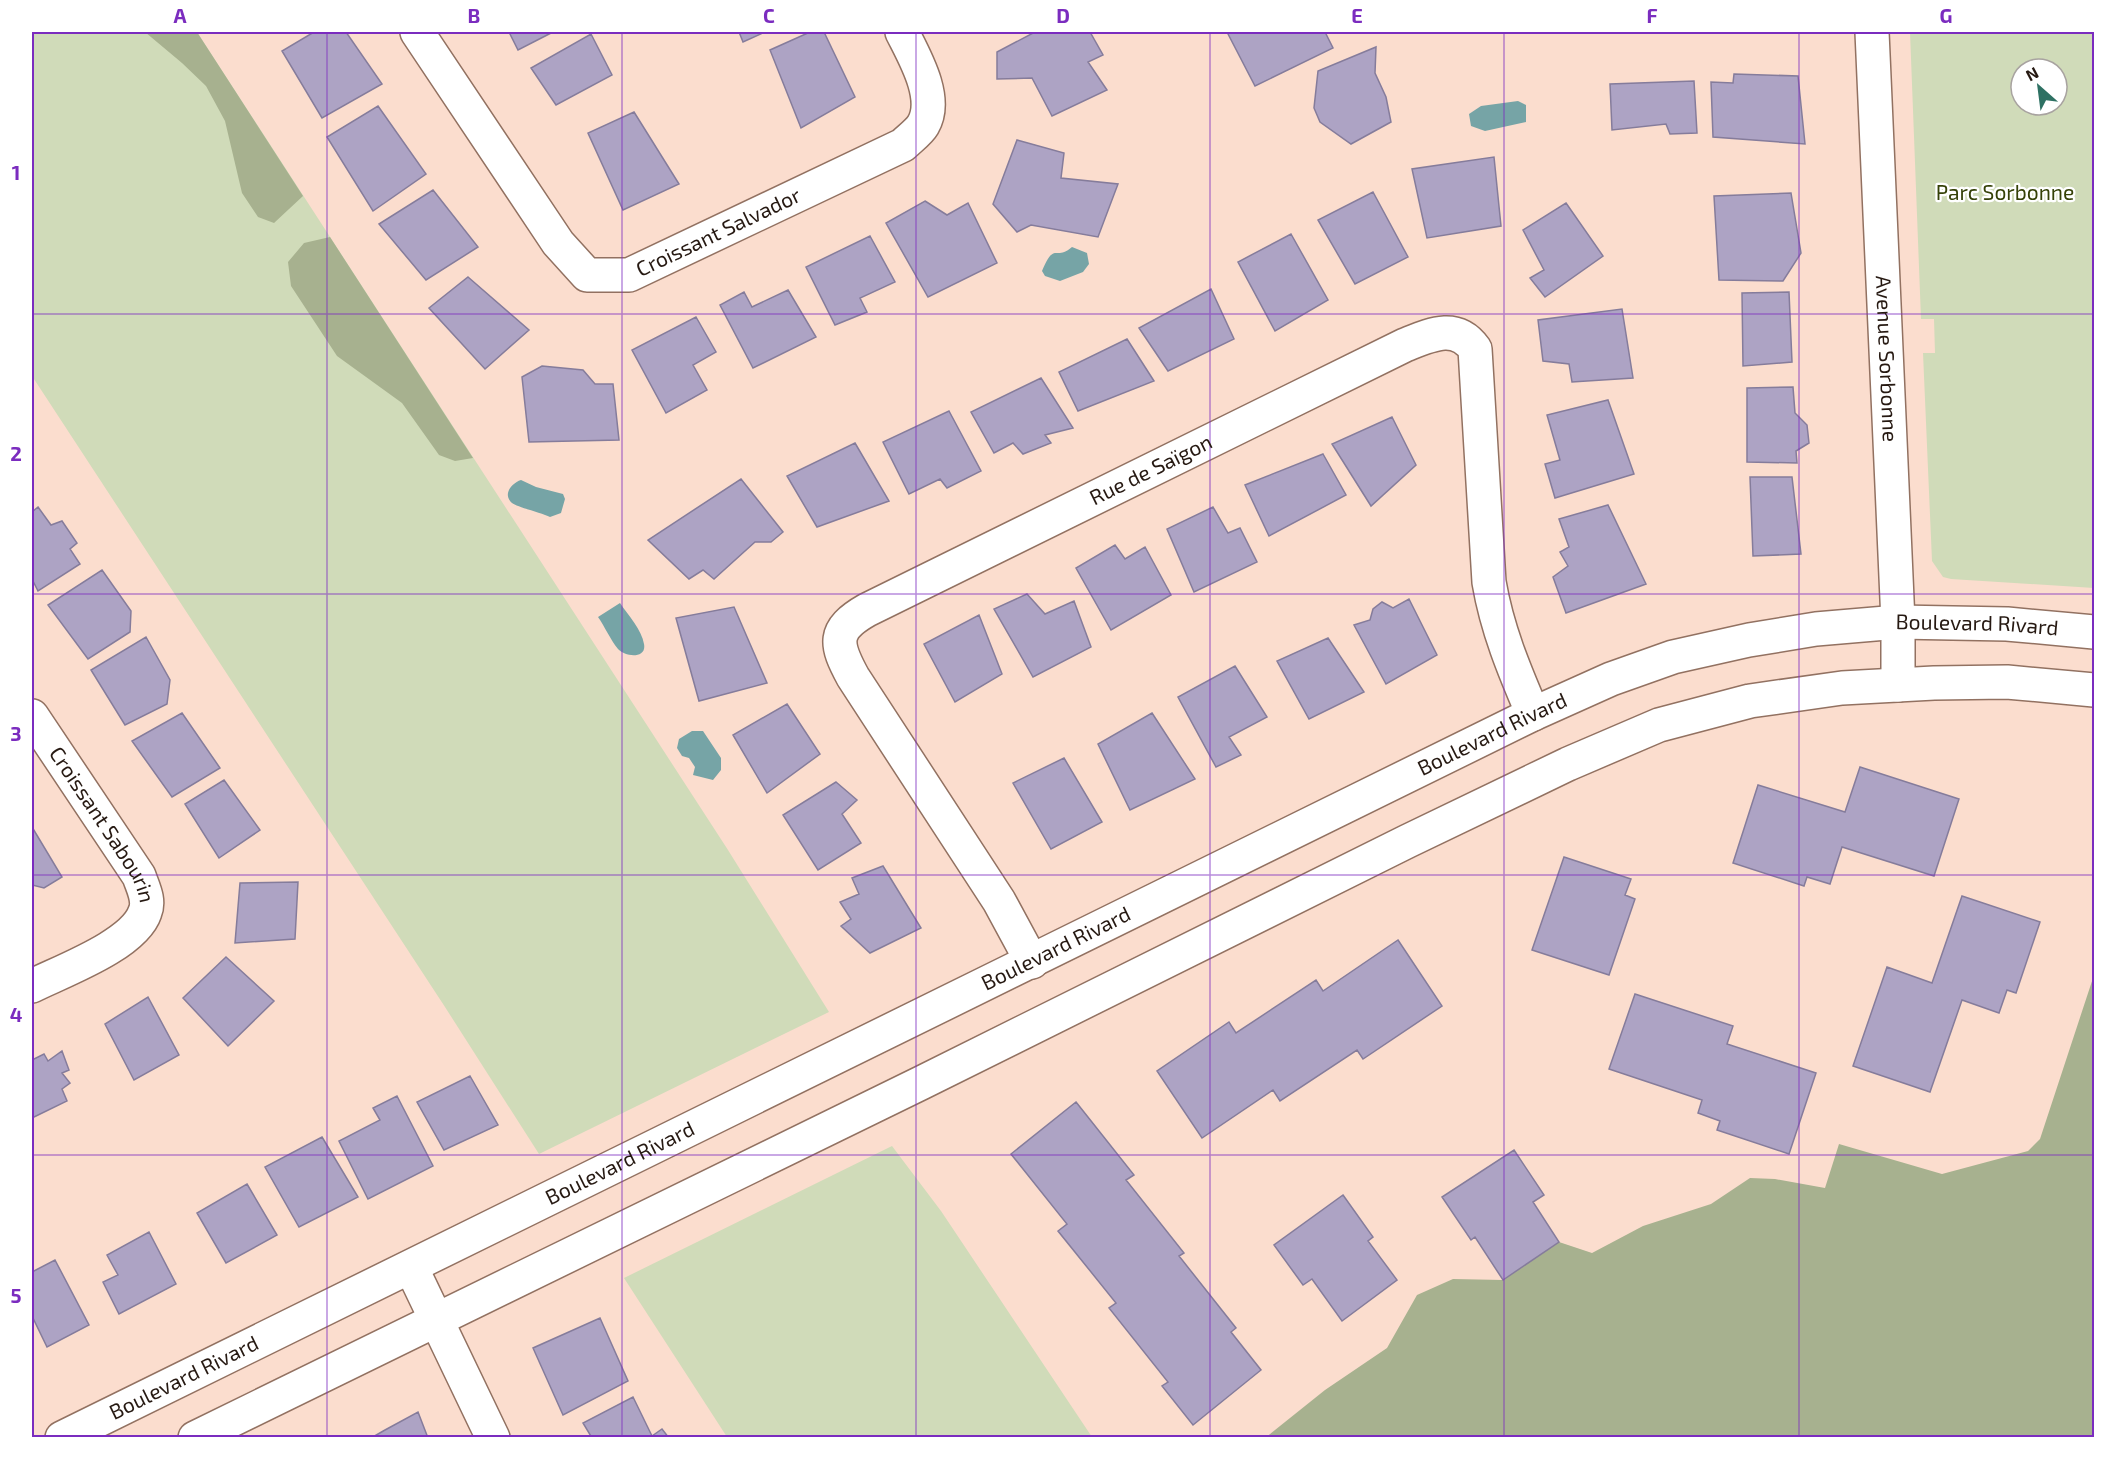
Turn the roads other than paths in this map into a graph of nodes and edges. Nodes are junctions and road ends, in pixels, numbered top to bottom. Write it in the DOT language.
graph roads {
  1 [pos="417,32"];
  2 [pos="902,32"];
  3 [pos="1872,32"];
  4 [pos="1898,622"];
  5 [pos="2094,632"];
  6 [pos="1899,685"];
  7 [pos="2094,690"];
  8 [pos="1533,714"];
  9 [pos="32,716"];
  10 [pos="1032,962"];
  11 [pos="32,986"];
  12 [pos="411,1267"];
  13 [pos="435,1319"];
  14 [pos="63,1437"];
  15 [pos="195,1437"];
  16 [pos="494,1437"];
  1 -- 2 [label="street, Croissant Salvador"];
  3 -- 4 [label="street, Avenue Sorbonne"];
  4 -- 5 [label="street, Boulevard Rivard"];
  4 -- 6 [label="street, Avenue Sorbonne"];
  4 -- 8 [label="street, Boulevard Rivard"];
  6 -- 7 [label="street"];
  6 -- 13 [label="street"];
  8 -- 10 [label="street, Boulevard Rivard"];
  8 -- 10 [label="street, Rue de Saïgon"];
  9 -- 11 [label="street, Croissant Sabourin"];
  10 -- 12 [label="street, Boulevard Rivard"];
  12 -- 13 [label="street"];
  12 -- 14 [label="street, Boulevard Rivard"];
  13 -- 15 [label="street"];
  13 -- 16 [label="street"];
}
